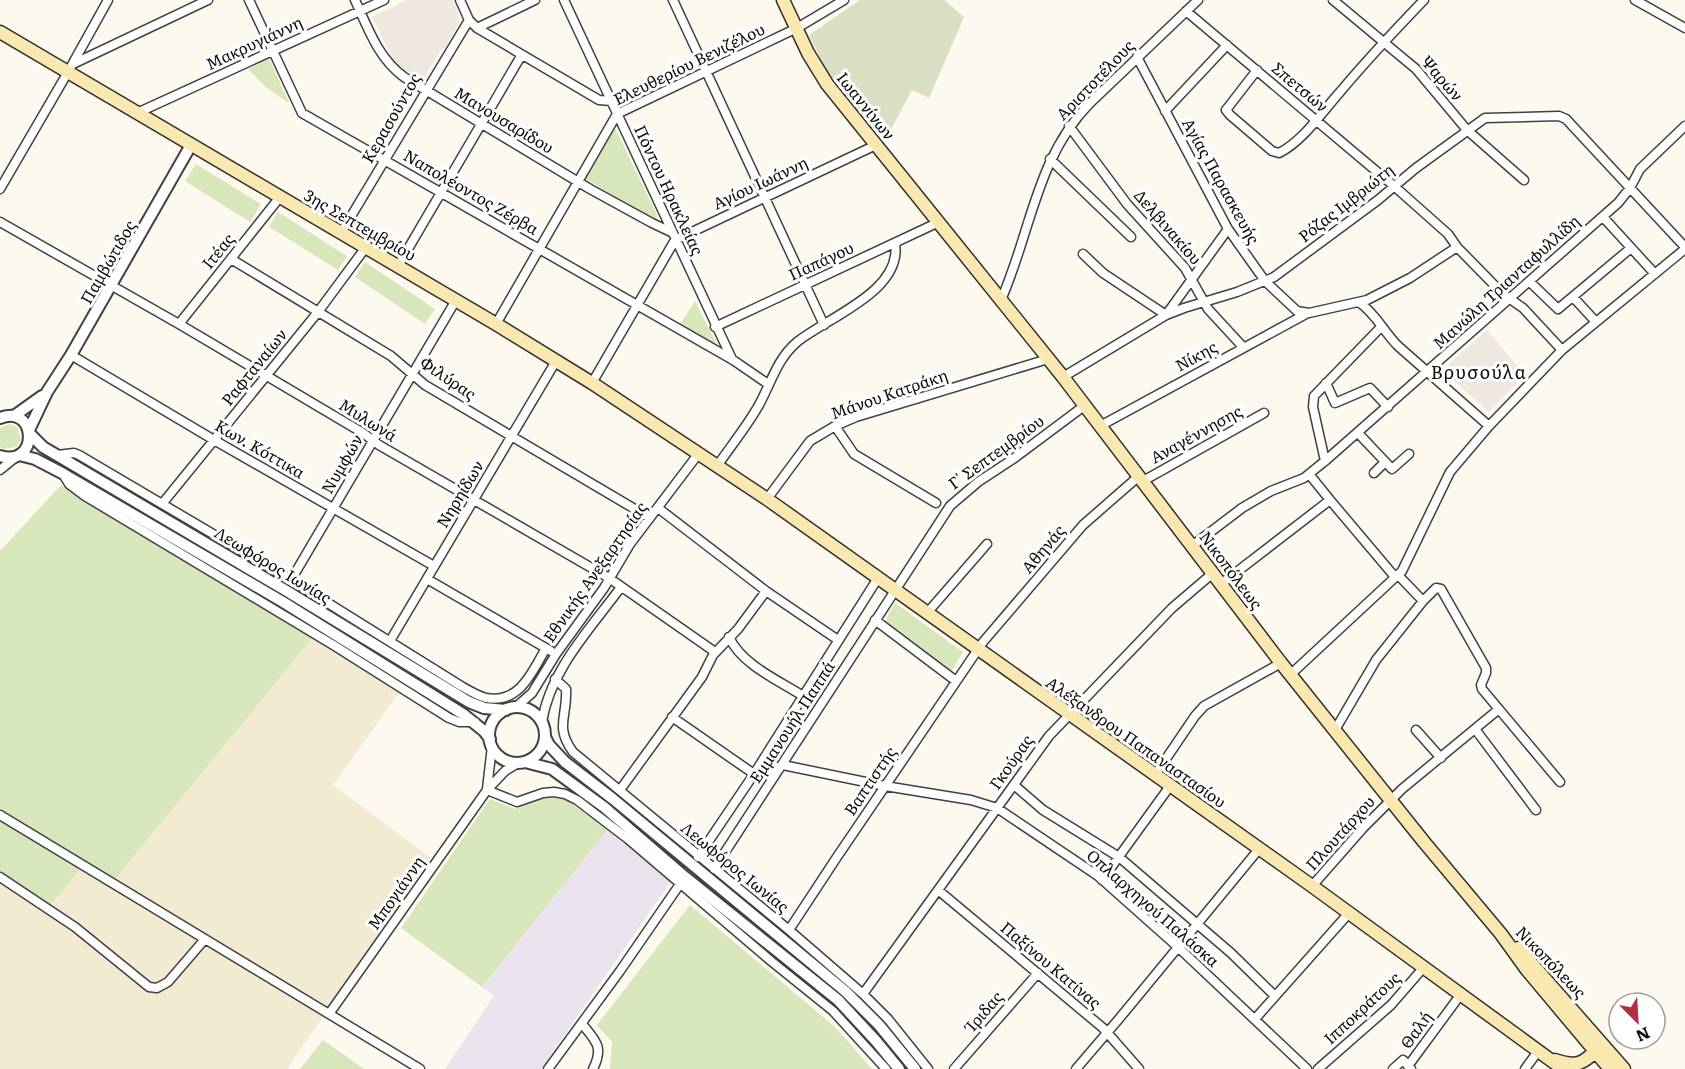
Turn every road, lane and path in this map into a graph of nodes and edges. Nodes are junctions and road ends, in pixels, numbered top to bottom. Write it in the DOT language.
graph roads {
  1 [pos="108,0"];
  2 [pos="208,0"];
  3 [pos="249,0"];
  4 [pos="355,0"];
  5 [pos="384,0"];
  6 [pos="460,0"];
  7 [pos="535,0"];
  8 [pos="564,0"];
  9 [pos="673,0"];
  10 [pos="783,0"];
  11 [pos="844,0"];
  12 [pos="1198,0"];
  13 [pos="1333,0"];
  14 [pos="1424,0"];
  15 [pos="1635,0"];
  16 [pos="360,11"];
  17 [pos="1186,11"];
  18 [pos="469,20"];
  19 [pos="477,28"];
  20 [pos="797,28"];
  21 [pos="1685,28"];
  22 [pos="0,32"];
  23 [pos="1384,42"];
  24 [pos="1227,45"];
  25 [pos="273,51"];
  26 [pos="521,56"];
  27 [pos="1137,57"];
  28 [pos="71,68"];
  29 [pos="1257,70"];
  30 [pos="706,72"];
  31 [pos="425,90"];
  32 [pos="611,101"];
  33 [pos="1165,111"];
  34 [pos="137,113"];
  35 [pos="617,114"];
  36 [pos="1316,120"];
  37 [pos="481,123"];
  38 [pos="1069,126"];
  39 [pos="1685,126"];
  40 [pos="1467,130"];
  41 [pos="191,145"];
  42 [pos="876,145"];
  43 [pos="1050,159"];
  44 [pos="384,160"];
  45 [pos="1524,180"];
  46 [pos="578,182"];
  47 [pos="1394,186"];
  48 [pos="1630,188"];
  49 [pos="0,189"];
  50 [pos="441,193"];
  51 [pos="280,197"];
  52 [pos="765,197"];
  53 [pos="1603,217"];
  54 [pos="0,222"];
  55 [pos="939,222"];
  56 [pos="1228,229"];
  57 [pos="341,233"];
  58 [pos="673,236"];
  59 [pos="1131,237"];
  60 [pos="895,243"];
  61 [pos="1456,247"];
  62 [pos="366,248"];
  63 [pos="1631,248"];
  64 [pos="1685,248"];
  65 [pos="540,249"];
  66 [pos="1083,254"];
  67 [pos="231,259"];
  68 [pos="398,266"];
  69 [pos="1655,274"];
  70 [pos="1192,279"];
  71 [pos="1265,281"];
  72 [pos="1530,282"];
  73 [pos="111,285"];
  74 [pos="806,285"];
  75 [pos="1573,297"];
  76 [pos="1510,299"];
  77 [pos="456,300"];
  78 [pos="1001,300"];
  79 [pos="1204,302"];
  80 [pos="1360,303"];
  81 [pos="637,305"];
  82 [pos="318,312"];
  83 [pos="1306,313"];
  84 [pos="1166,315"];
  85 [pos="1596,322"];
  86 [pos="179,324"];
  87 [pos="496,324"];
  88 [pos="824,325"];
  89 [pos="715,327"];
  90 [pos="1381,327"];
  91 [pos="1243,347"];
  92 [pos="1562,350"];
  93 [pos="71,355"];
  94 [pos="1048,359"];
  95 [pos="733,360"];
  96 [pos="556,361"];
  97 [pos="413,373"];
  98 [pos="1427,373"];
  99 [pos="266,375"];
  100 [pos="1063,378"];
  101 [pos="592,383"];
  102 [pos="1326,383"];
  103 [pos="768,384"];
  104 [pos="46,392"];
  105 [pos="1084,406"];
  106 [pos="1388,407"];
  107 [pos="1264,413"];
  108 [pos="5,416"];
  109 [pos="835,426"];
  110 [pos="1100,426"];
  111 [pos="1488,426"];
  112 [pos="29,432"];
  113 [pos="1358,433"];
  114 [pos="512,436"];
  115 [pos="214,440"];
  116 [pos="373,440"];
  117 [pos="699,453"];
  118 [pos="1409,454"];
  119 [pos="57,455"];
  120 [pos="0,456"];
  121 [pos="17,456"];
  122 [pos="1325,461"];
  123 [pos="1385,462"];
  124 [pos="717,466"];
  125 [pos="0,470"];
  126 [pos="1374,472"];
  127 [pos="1309,474"];
  128 [pos="1141,478"];
  129 [pos="767,499"];
  130 [pos="474,500"];
  131 [pos="1330,500"];
  132 [pos="936,503"];
  133 [pos="162,504"];
  134 [pos="333,508"];
  135 [pos="658,508"];
  136 [pos="650,518"];
  137 [pos="987,544"];
  138 [pos="1192,546"];
  139 [pos="434,566"];
  140 [pos="1213,573"];
  141 [pos="1397,576"];
  142 [pos="609,578"];
  143 [pos="878,578"];
  144 [pos="427,579"];
  145 [pos="291,580"];
  146 [pos="1221,584"];
  147 [pos="621,587"];
  148 [pos="895,590"];
  149 [pos="766,591"];
  150 [pos="1423,601"];
  151 [pos="927,613"];
  152 [pos="875,620"];
  153 [pos="729,637"];
  154 [pos="838,640"];
  155 [pos="390,641"];
  156 [pos="546,648"];
  157 [pos="978,650"];
  158 [pos="715,652"];
  159 [pos="556,654"];
  160 [pos="1281,663"];
  161 [pos="1290,675"];
  162 [pos="555,680"];
  163 [pos="956,681"];
  164 [pos="803,696"];
  165 [pos="511,708"];
  166 [pos="1499,709"];
  167 [pos="1069,714"];
  168 [pos="672,717"];
  169 [pos="542,722"];
  170 [pos="1475,729"];
  171 [pos="1335,730"];
  172 [pos="1416,730"];
  173 [pos="545,737"];
  174 [pos="491,743"];
  175 [pos="1441,758"];
  176 [pos="521,762"];
  177 [pos="783,765"];
  178 [pos="754,774"];
  179 [pos="1155,775"];
  180 [pos="1560,782"];
  181 [pos="1014,785"];
  182 [pos="885,786"];
  183 [pos="1170,786"];
  184 [pos="487,790"];
  185 [pos="620,790"];
  186 [pos="1390,800"];
  187 [pos="997,808"];
  188 [pos="1536,810"];
  189 [pos="0,815"];
  190 [pos="1259,849"];
  191 [pos="1119,857"];
  192 [pos="695,861"];
  193 [pos="714,869"];
  194 [pos="0,877"];
  195 [pos="682,880"];
  196 [pos="1102,880"];
  197 [pos="1312,886"];
  198 [pos="938,890"];
  199 [pos="1349,913"];
  200 [pos="1197,924"];
  201 [pos="789,930"];
  202 [pos="1501,934"];
  203 [pos="205,939"];
  204 [pos="1179,948"];
  205 [pos="1424,967"];
  206 [pos="1038,972"];
  207 [pos="863,994"];
  208 [pos="1461,994"];
  209 [pos="1275,996"];
  210 [pos="329,1014"];
  211 [pos="1255,1019"];
  212 [pos="582,1024"];
  213 [pos="1108,1032"];
  214 [pos="1584,1039"];
  215 [pos="1600,1048"];
  216 [pos="1539,1050"];
  217 [pos="1559,1064"];
  218 [pos="1606,1064"];
  219 [pos="1410,1068"];
  220 [pos="420,1069"];
  221 [pos="548,1069"];
  222 [pos="593,1069"];
  223 [pos="886,1069"];
  224 [pos="899,1069"];
  225 [pos="915,1069"];
  226 [pos="928,1069"];
  227 [pos="954,1069"];
  228 [pos="1076,1069"];
  229 [pos="1138,1069"];
  230 [pos="1307,1069"];
  231 [pos="1318,1069"];
  232 [pos="1393,1069"];
  233 [pos="1525,1069"];
  234 [pos="1624,1069"];
  1 -- 28 [label="street"];
  2 -- 28 [label="street"];
  3 -- 25 [label="street, Ναπολέοντος Ζέρβα"];
  4 -- 16 [label="street, Μανουσαρίδου"];
  5 -- 16 [label="street, Μακρυγιάννη"];
  6 -- 18 [label="street"];
  7 -- 19 [label="street"];
  8 -- 32 [label="street, Πόντου Ηρακλείας"];
  9 -- 30 [label="street"];
  10 -- 20 [label="main road, Ιωαννίνων"];
  11 -- 20 [label="street, Ελευθερίου Βενιζέλου"];
  12 -- 17 [label="street, Αριστοτέλους"];
  13 -- 23 [label="street, Ψαρών"];
  14 -- 23 [label="street"];
  15 -- 21 [label="street"];
  16 -- 25 [label="street, Μακρυγιάννη"];
  16 -- 31 [label="street, Μανουσαρίδου"];
  17 -- 24 [label="street, Σπετσών"];
  17 -- 27 [label="street, Αριστοτέλους"];
  18 -- 19 [label="street"];
  18 -- 31 [label="street, Κερασούντος"];
  19 -- 26 [label="street"];
  20 -- 30 [label="street, Ελευθερίου Βενιζέλου"];
  20 -- 42 [label="main road, Ιωαννίνων"];
  22 -- 28 [label="main road, 3ης Σεπτεμβρίου"];
  23 -- 36 [label="street"];
  23 -- 40 [label="street, Ψαρών"];
  24 -- 29 [label="street, Σπετσών"];
  24 -- 33 [label="street"];
  25 -- 34 [label="street, Μακρυγιάννη"];
  25 -- 44 [label="street, Ναπολέοντος Ζέρβα"];
  26 -- 32 [label="street"];
  26 -- 37 [label="street"];
  27 -- 33 [label="street, Αγίας Παρασκευής"];
  27 -- 38 [label="street, Αριστοτέλους"];
  28 -- 34 [label="main road, 3ης Σεπτεμβρίου"];
  28 -- 49 [label="street"];
  29 -- 36 [label="street, Σπετσών"];
  29 -- 36 [label="street"];
  30 -- 35 [label="street, Ελευθερίου Βενιζέλου"];
  30 -- 52 [label="street"];
  31 -- 37 [label="street, Μανουσαρίδου"];
  31 -- 44 [label="street, Κερασούντος"];
  32 -- 35 [label="street, Πόντου Ηρακλείας"];
  33 -- 56 [label="street, Αγίας Παρασκευής"];
  34 -- 41 [label="main road, 3ης Σεπτεμβρίου"];
  35 -- 46 [label="street, Ελευθερίου Βενιζέλου"];
  35 -- 58 [label="street, Πόντου Ηρακλείας"];
  36 -- 47 [label="street, Σπετσών"];
  37 -- 46 [label="street, Μανουσαρίδου"];
  37 -- 50 [label="street"];
  38 -- 43 [label="street, Αριστοτέλους"];
  38 -- 70 [label="street, Δελβινακίου"];
  39 -- 48 [label="street, Μανώλη Τριανταφυλλίδη"];
  40 -- 45 [label="street, Ψαρών"];
  40 -- 47 [label="street, Ρόζας Ιμβριώτη"];
  40 -- 48 [label="street, Ρόζας Ιμβριώτη"];
  41 -- 51 [label="main road, 3ης Σεπτεμβρίου"];
  41 -- 73 [label="street, Παμβώτιδος"];
  42 -- 52 [label="street, Αγίου Ιωάννη"];
  42 -- 55 [label="main road, Ιωαννίνων"];
  43 -- 59 [label="street"];
  43 -- 78 [label="street, Αριστοτέλους"];
  44 -- 50 [label="street, Ναπολέοντος Ζέρβα"];
  44 -- 57 [label="street, Κερασούντος"];
  46 -- 58 [label="street, Μανουσαρίδου"];
  46 -- 65 [label="street, Ελευθερίου Βενιζέλου"];
  47 -- 61 [label="street, Σπετσών"];
  47 -- 71 [label="street, Ρόζας Ιμβριώτη"];
  48 -- 53 [label="street, Μανώλη Τριανταφυλλίδη"];
  48 -- 64 [label="street, Ρόζας Ιμβριώτη"];
  50 -- 65 [label="street, Ναπολέοντος Ζέρβα"];
  50 -- 68 [label="street"];
  51 -- 57 [label="main road, 3ης Σεπτεμβρίου"];
  51 -- 67 [label="street, Ιτέας"];
  52 -- 58 [label="street, Αγίου Ιωάννη"];
  52 -- 74 [label="street"];
  53 -- 63 [label="street"];
  53 -- 72 [label="street, Μανώλη Τριανταφυλλίδη"];
  54 -- 73 [label="street, Μυλωνά"];
  55 -- 60 [label="street, Παπάγου"];
  55 -- 78 [label="main road, Νικοπόλεως"];
  56 -- 70 [label="street"];
  56 -- 71 [label="street, Αγίας Παρασκευής"];
  57 -- 62 [label="main road, 3ης Σεπτεμβρίου"];
  58 -- 81 [label="street"];
  58 -- 89 [label="street, Πόντου Ηρακλείας"];
  60 -- 74 [label="street, Παπάγου"];
  60 -- 88 [label="street"];
  61 -- 76 [label="street, Σπετσών"];
  61 -- 80 [label="street"];
  62 -- 68 [label="main road, 3ης Σεπτεμβρίου"];
  62 -- 82 [label="street, Ραφταναίων"];
  63 -- 69 [label="street"];
  63 -- 75 [label="street"];
  64 -- 69 [label="street"];
  65 -- 81 [label="street, Ναπολέοντος Ζέρβα"];
  65 -- 87 [label="street, Ελευθερίου Βενιζέλου"];
  66 -- 84 [label="street"];
  67 -- 82 [label="street, Φιλύρας"];
  67 -- 86 [label="street, Ιτέας"];
  68 -- 77 [label="main road, 3ης Σεπτεμβρίου"];
  69 -- 85 [label="street"];
  70 -- 79 [label="street, Δελβινακίου"];
  70 -- 84 [label="street"];
  71 -- 79 [label="street, Ρόζας Ιμβριώτη"];
  71 -- 83 [label="street, Αγίας Παρασκευής"];
  72 -- 75 [label="street"];
  72 -- 76 [label="street, Μανώλη Τριανταφυλλίδη"];
  73 -- 86 [label="street, Μυλωνά"];
  73 -- 93 [label="street, Παμβώτιδος"];
  74 -- 88 [label="street"];
  74 -- 89 [label="street, Παπάγου"];
  75 -- 85 [label="street"];
  76 -- 92 [label="street, Σπετσών"];
  76 -- 98 [label="street, Μανώλη Τριανταφυλλίδη"];
  77 -- 87 [label="main road, 3ης Σεπτεμβρίου"];
  77 -- 97 [label="street, Νυμφών"];
  78 -- 94 [label="main road, Νικοπόλεως"];
  79 -- 84 [label="street, Ρόζας Ιμβριώτη"];
  79 -- 91 [label="street, Δελβινακίου"];
  80 -- 83 [label="street"];
  80 -- 90 [label="street"];
  81 -- 95 [label="street, Ναπολέοντος Ζέρβα"];
  81 -- 101 [label="street"];
  82 -- 97 [label="street, Φιλύρας"];
  82 -- 99 [label="street, Ραφταναίων"];
  83 -- 91 [label="street, Νίκης"];
  84 -- 100 [label="street, Ρόζας Ιμβριώτη"];
  85 -- 92 [label="street"];
  86 -- 99 [label="street, Μυλωνά"];
  87 -- 96 [label="main road, 3ης Σεπτεμβρίου"];
  88 -- 103 [label="street"];
  89 -- 95 [label="street, Πόντου Ηρακλείας"];
  90 -- 98 [label="street"];
  90 -- 102 [label="street"];
  91 -- 110 [label="street, Νίκης"];
  92 -- 111 [label="street"];
  93 -- 104 [label="street, Παμβώτιδος"];
  93 -- 115 [label="street, Κων. Κόττικα"];
  94 -- 100 [label="main road, Νικοπόλεως"];
  94 -- 109 [label="street, Μάνου Κατράκη"];
  95 -- 103 [label="street, Ναπολέοντος Ζέρβα"];
  96 -- 101 [label="main road, 3ης Σεπτεμβρίου"];
  96 -- 114 [label="street, Νηρηίδων"];
  97 -- 114 [label="street, Φιλύρας"];
  97 -- 116 [label="street, Νυμφών"];
  98 -- 106 [label="street, Μανώλη Τριανταφυλλίδη"];
  98 -- 111 [label="street"];
  99 -- 115 [label="street, Ραφταναίων"];
  99 -- 116 [label="street, Μυλωνά"];
  100 -- 105 [label="main road, Νικοπόλεως"];
  101 -- 117 [label="main road, 3ης Σεπτεμβρίου"];
  102 -- 106 [label="street"];
  102 -- 122 [label="street"];
  103 -- 124 [label="street"];
  104 -- 108 [label="street, Παμβώτιδος"];
  104 -- 112 [label="street, Παμβώτιδος"];
  105 -- 110 [label="main road, Νικοπόλεως"];
  105 -- 148 [label="street, Γ' Σεπτεμβρίου"];
  106 -- 113 [label="street, Μανώλη Τριανταφυλλίδη"];
  107 -- 128 [label="street, Αναγέννησης"];
  108 -- 112 [label="street, Λεωφόρος Ιωνίας"];
  109 -- 129 [label="street, Μάνου Κατράκη"];
  109 -- 132 [label="street"];
  110 -- 128 [label="main road, Νικοπόλεως"];
  111 -- 141 [label="street"];
  112 -- 119 [label="street, Λεωφόρος Ιωνίας"];
  112 -- 121 [label="street, Παμβώτιδος"];
  113 -- 122 [label="street, Μανώλη Τριανταφυλλίδη"];
  113 -- 123 [label="street"];
  114 -- 130 [label="street, Νηρηίδων"];
  114 -- 136 [label="street, Φιλύρας"];
  115 -- 133 [label="street, Ραφταναίων"];
  115 -- 134 [label="street, Κων. Κόττικα"];
  116 -- 130 [label="street, Μυλωνά"];
  116 -- 134 [label="street, Νυμφών"];
  117 -- 124 [label="main road, Αλέξανδρου Παπαναστασίου"];
  117 -- 135 [label="street, Εθνικής Ανεξαρτησίας"];
  118 -- 123 [label="street"];
  119 -- 133 [label="street"];
  119 -- 165 [label="street, Λεωφόρος Ιωνίας"];
  120 -- 121 [label="street, Λεωφόρος Ιωνίας"];
  121 -- 125 [label="street"];
  121 -- 174 [label="street, Λεωφόρος Ιωνίας"];
  122 -- 127 [label="street, Μανώλη Τριανταφυλλίδη"];
  123 -- 126 [label="street"];
  124 -- 129 [label="main road, Αλέξανδρου Παπαναστασίου"];
  127 -- 131 [label="street"];
  127 -- 138 [label="street, Μανώλη Τριανταφυλλίδη"];
  128 -- 138 [label="main road, Νικοπόλεως"];
  128 -- 157 [label="street, Αθηνάς"];
  129 -- 143 [label="main road, Αλέξανδρου Παπαναστασίου"];
  130 -- 139 [label="street, Νηρηίδων"];
  130 -- 142 [label="street, Μυλωνά"];
  131 -- 141 [label="street"];
  131 -- 146 [label="street"];
  133 -- 145 [label="street"];
  134 -- 139 [label="street, Κων. Κόττικα"];
  134 -- 145 [label="street, Νυμφών"];
  135 -- 136 [label="street, Εθνικής Ανεξαρτησίας"];
  135 -- 149 [label="street"];
  136 -- 142 [label="street, Εθνικής Ανεξαρτησίας"];
  137 -- 151 [label="street"];
  138 -- 140 [label="main road, Νικοπόλεως"];
  139 -- 144 [label="street, Νηρηίδων"];
  140 -- 146 [label="main road, Νικοπόλεως"];
  140 -- 167 [label="street, Γκούρας"];
  141 -- 150 [label="street"];
  141 -- 161 [label="street"];
  142 -- 147 [label="street, Μυλωνά"];
  142 -- 159 [label="street, Εθνικής Ανεξαρτησίας"];
  143 -- 148 [label="main road, Αλέξανδρου Παπαναστασίου"];
  143 -- 154 [label="street, Εμμανουήλ Παππά"];
  144 -- 155 [label="street, Νηρηίδων"];
  144 -- 156 [label="street"];
  145 -- 155 [label="street"];
  146 -- 160 [label="main road, Νικοπόλεως"];
  147 -- 158 [label="street, Μυλωνά"];
  147 -- 162 [label="street, Εθνικής Ανεξαρτησίας"];
  148 -- 151 [label="main road, Αλέξανδρου Παπαναστασίου"];
  148 -- 152 [label="street, Εμμανουήλ Παππά"];
  149 -- 153 [label="street"];
  149 -- 154 [label="street"];
  150 -- 166 [label="street"];
  150 -- 171 [label="street"];
  151 -- 157 [label="main road, Αλέξανδρου Παπαναστασίου"];
  152 -- 163 [label="street"];
  152 -- 177 [label="street, Εμμανουήλ Παππά"];
  153 -- 158 [label="street"];
  153 -- 164 [label="street"];
  154 -- 164 [label="street, Εμμανουήλ Παππά"];
  155 -- 156 [label="street"];
  156 -- 159 [label="street"];
  157 -- 163 [label="street, Βαπτιστής"];
  157 -- 167 [label="main road, Αλέξανδρου Παπαναστασίου"];
  158 -- 168 [label="street"];
  159 -- 165 [label="street, Εθνικής Ανεξαρτησίας"];
  160 -- 161 [label="main road, Νικοπόλεως"];
  160 -- 179 [label="street"];
  161 -- 171 [label="main road, Νικοπόλεως"];
  162 -- 169 [label="street, Εθνικής Ανεξαρτησίας"];
  162 -- 185 [label="street, Λεωφόρος Ιωνίας"];
  163 -- 182 [label="street, Βαπτιστής"];
  164 -- 178 [label="street, Εμμανουήλ Παππά"];
  165 -- 169 [label="street, Λεωφόρος Ιωνίας"];
  165 -- 174 [label="street"];
  166 -- 170 [label="street, Πλουτάρχου"];
  166 -- 180 [label="street"];
  167 -- 179 [label="main road, Αλέξανδρου Παπαναστασίου"];
  167 -- 181 [label="street, Γκούρας"];
  168 -- 178 [label="street"];
  168 -- 185 [label="street"];
  169 -- 173 [label="street, Λεωφόρος Ιωνίας"];
  170 -- 175 [label="street, Πλουτάρχου"];
  170 -- 188 [label="street"];
  171 -- 186 [label="main road, Νικοπόλεως"];
  172 -- 175 [label="street"];
  173 -- 176 [label="street"];
  173 -- 192 [label="street, Λεωφόρος Ιωνίας"];
  174 -- 176 [label="street, Λεωφόρος Ιωνίας"];
  174 -- 184 [label="street, Μπογιάννη"];
  175 -- 186 [label="street, Πλουτάρχου"];
  176 -- 184 [label="street, Μπογιάννη"];
  176 -- 195 [label="street, Λεωφόρος Ιωνίας"];
  177 -- 178 [label="street"];
  177 -- 182 [label="street, Οπλαρχηγού Παλάσκα"];
  177 -- 193 [label="street, Εμμανουήλ Παππά"];
  178 -- 192 [label="street, Εμμανουήλ Παππά"];
  179 -- 183 [label="main road, Αλέξανδρου Παπαναστασίου"];
  181 -- 187 [label="street, Γκούρας"];
  181 -- 191 [label="street, Οπλαρχηγού Παλάσκα"];
  182 -- 187 [label="street, Οπλαρχηγού Παλάσκα"];
  182 -- 201 [label="street, Βαπτιστής"];
  183 -- 190 [label="main road, Αλέξανδρου Παπαναστασίου"];
  183 -- 191 [label="street"];
  184 -- 195 [label="street"];
  184 -- 210 [label="street, Μπογιάννη"];
  185 -- 192 [label="street, Λεωφόρος Ιωνίας"];
  186 -- 197 [label="street, Πλουτάρχου"];
  186 -- 202 [label="main road, Νικοπόλεως"];
  187 -- 196 [label="street, Οπλαρχηγού Παλάσκα"];
  187 -- 198 [label="street, Γκούρας"];
  189 -- 203 [label="street"];
  190 -- 197 [label="main road, Αλέξανδρου Παπαναστασίου"];
  190 -- 200 [label="street"];
  191 -- 196 [label="street"];
  191 -- 200 [label="street, Οπλαρχηγού Παλάσκα"];
  192 -- 193 [label="street, Λεωφόρος Ιωνίας"];
  192 -- 225 [label="street"];
  193 -- 201 [label="street, Λεωφόρος Ιωνίας"];
  194 -- 203 [label="street"];
  195 -- 212 [label="street"];
  195 -- 223 [label="street"];
  195 -- 224 [label="street, Λεωφόρος Ιωνίας"];
  196 -- 204 [label="street, Οπλαρχηγού Παλάσκα"];
  197 -- 199 [label="main road, Αλέξανδρου Παπαναστασίου"];
  198 -- 206 [label="street, Παξίνου Κατίνας"];
  198 -- 207 [label="street, Γκούρας"];
  199 -- 205 [label="main road, Αλέξανδρου Παπαναστασίου"];
  199 -- 209 [label="street"];
  200 -- 204 [label="street"];
  200 -- 209 [label="street, Οπλαρχηγού Παλάσκα"];
  201 -- 207 [label="street, Λεωφόρος Ιωνίας"];
  202 -- 214 [label="main road, Νικοπόλεως"];
  202 -- 215 [label="main road, Νικοπόλεως"];
  203 -- 210 [label="street"];
  204 -- 211 [label="street, Οπλαρχηγού Παλάσκα"];
  204 -- 213 [label="street"];
  205 -- 208 [label="main road, Αλέξανδρου Παπαναστασίου"];
  205 -- 231 [label="street, Ιπποκράτους"];
  206 -- 213 [label="street, Παξίνου Κατίνας"];
  206 -- 227 [label="street, Ίριδας"];
  207 -- 226 [label="street, Λεωφόρος Ιωνίας"];
  208 -- 216 [label="main road, Αλέξανδρου Παπαναστασίου"];
  208 -- 219 [label="street, Θαλή"];
  209 -- 211 [label="street"];
  210 -- 220 [label="street"];
  211 -- 230 [label="street, Οπλαρχηγού Παλάσκα"];
  212 -- 221 [label="street"];
  212 -- 222 [label="street"];
  213 -- 228 [label="street"];
  213 -- 229 [label="street, Παξίνου Κατίνας"];
  214 -- 215 [label="main road, Νικοπόλεως"];
  214 -- 217 [label="main road"];
  215 -- 217 [label="main road"];
  215 -- 218 [label="main road, Νικοπόλεως"];
  216 -- 217 [label="main road, Αλέξανδρου Παπαναστασίου"];
  216 -- 233 [label="street"];
  218 -- 234 [label="main road, Νικοπόλεως"];
  219 -- 232 [label="street, Θαλή"];
}
